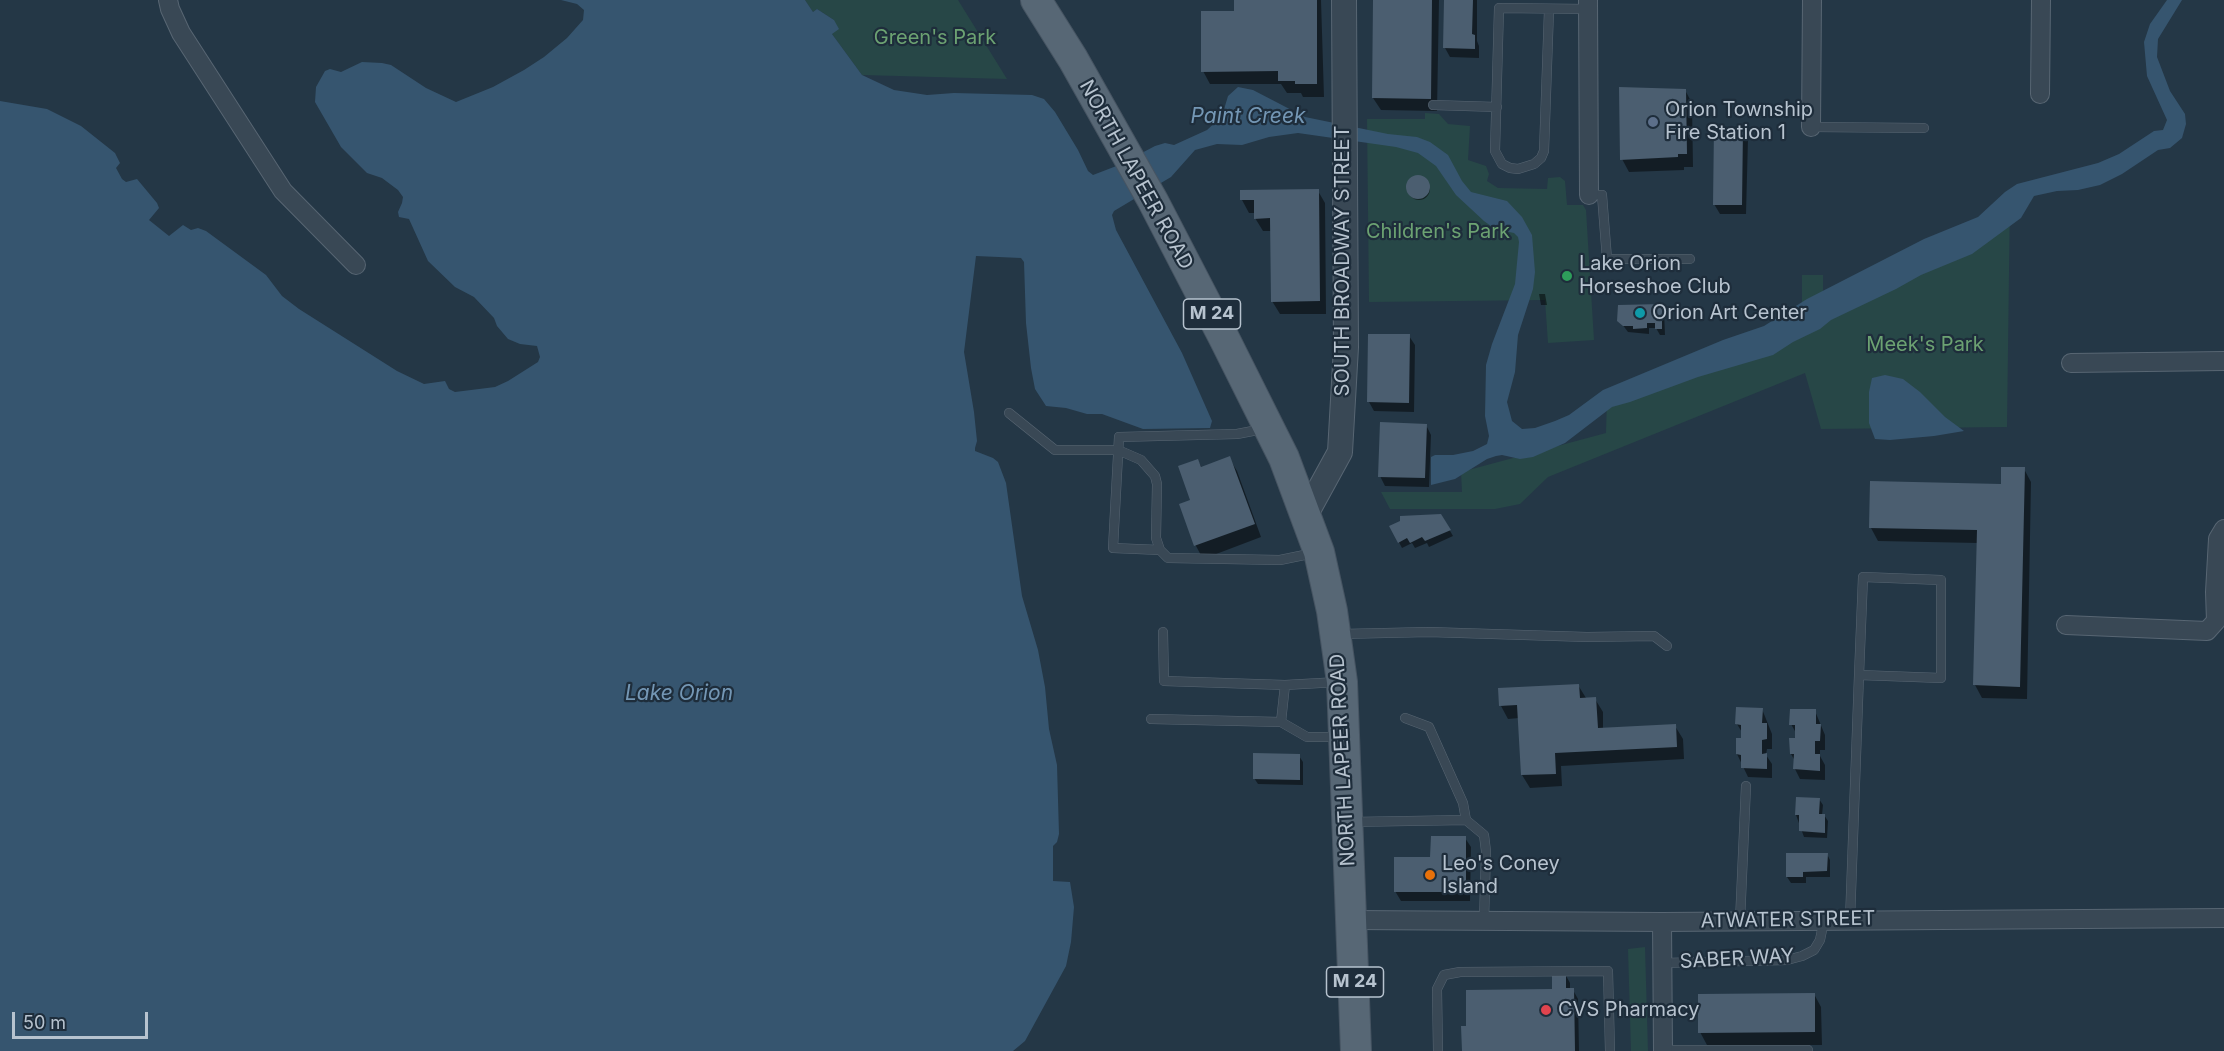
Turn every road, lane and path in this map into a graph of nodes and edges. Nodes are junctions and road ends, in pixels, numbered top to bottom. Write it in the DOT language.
graph roads {
  1 [pos="168,0"];
  2 [pos="1035,0"];
  3 [pos="1344,0"];
  4 [pos="1812,0"];
  5 [pos="2040,0"];
  6 [pos="1588,5"];
  7 [pos="1549,10"];
  8 [pos="2040,94"];
  9 [pos="1433,105"];
  10 [pos="1497,107"];
  11 [pos="1811,127"];
  12 [pos="1924,128"];
  13 [pos="1589,195"];
  14 [pos="1690,259"];
  15 [pos="356,265"];
  16 [pos="2224,361"];
  17 [pos="2071,363"];
  18 [pos="1009,413"];
  19 [pos="1268,428"];
  20 [pos="1118,450"];
  21 [pos="1306,514"];
  22 [pos="2224,529"];
  23 [pos="1160,550"];
  24 [pos="1319,552"];
  25 [pos="2066,625"];
  26 [pos="1163,632"];
  27 [pos="1335,635"];
  28 [pos="1667,646"];
  29 [pos="1859,675"];
  30 [pos="1342,682"];
  31 [pos="1285,685"];
  32 [pos="1405,718"];
  33 [pos="1151,720"];
  34 [pos="1281,722"];
  35 [pos="1345,737"];
  36 [pos="1746,786"];
  37 [pos="1466,820"];
  38 [pos="1348,822"];
  39 [pos="2224,918"];
  40 [pos="1353,920"];
  41 [pos="1824,920"];
  42 [pos="1851,920"];
  43 [pos="1484,921"];
  44 [pos="1662,921"];
  45 [pos="1740,921"];
  46 [pos="1662,963"];
  47 [pos="1808,1050"];
  48 [pos="1356,1051"];
  49 [pos="1438,1051"];
  50 [pos="1610,1051"];
  51 [pos="1663,1051"];
  1 -- 15 [label="street"];
  2 -- 19 [label="main road, NORTH LAPEER ROAD / M 24"];
  3 -- 21 [label="street, SOUTH BROADWAY STREET"];
  4 -- 11 [label="street"];
  5 -- 8 [label="street"];
  6 -- 7 [label="lane"];
  6 -- 13 [label="street"];
  7 -- 10 [label="lane"];
  7 -- 10 [label="lane"];
  9 -- 10 [label="lane"];
  11 -- 12 [label="lane"];
  13 -- 14 [label="lane"];
  16 -- 17 [label="street"];
  18 -- 20 [label="lane"];
  19 -- 20 [label="lane"];
  19 -- 21 [label="main road, NORTH LAPEER ROAD / M 24"];
  20 -- 23 [label="lane"];
  20 -- 23 [label="lane"];
  21 -- 24 [label="main road, NORTH LAPEER ROAD / M 24"];
  22 -- 25 [label="street"];
  23 -- 24 [label="lane"];
  24 -- 27 [label="main road, NORTH LAPEER ROAD / M 24"];
  26 -- 31 [label="lane"];
  27 -- 28 [label="lane"];
  27 -- 30 [label="main road, NORTH LAPEER ROAD / M 24"];
  29 -- 29 [label="lane"];
  29 -- 42 [label="lane"];
  30 -- 31 [label="lane"];
  30 -- 35 [label="main road, NORTH LAPEER ROAD / M 24"];
  31 -- 34 [label="lane"];
  32 -- 37 [label="lane"];
  33 -- 34 [label="lane"];
  34 -- 35 [label="lane"];
  35 -- 38 [label="main road, NORTH LAPEER ROAD / M 24"];
  36 -- 45 [label="lane"];
  37 -- 38 [label="lane"];
  37 -- 43 [label="lane"];
  38 -- 40 [label="main road, NORTH LAPEER ROAD / M 24"];
  39 -- 42 [label="street, ATWATER STREET"];
  40 -- 43 [label="street, ATWATER STREET"];
  40 -- 48 [label="main road, NORTH LAPEER ROAD / M 24"];
  41 -- 42 [label="street, ATWATER STREET"];
  41 -- 45 [label="street, ATWATER STREET"];
  41 -- 46 [label="lane, SABER WAY"];
  43 -- 44 [label="street, ATWATER STREET"];
  44 -- 45 [label="street, ATWATER STREET"];
  44 -- 46 [label="street"];
  46 -- 51 [label="street"];
  47 -- 51 [label="lane"];
  49 -- 50 [label="lane"];
}
